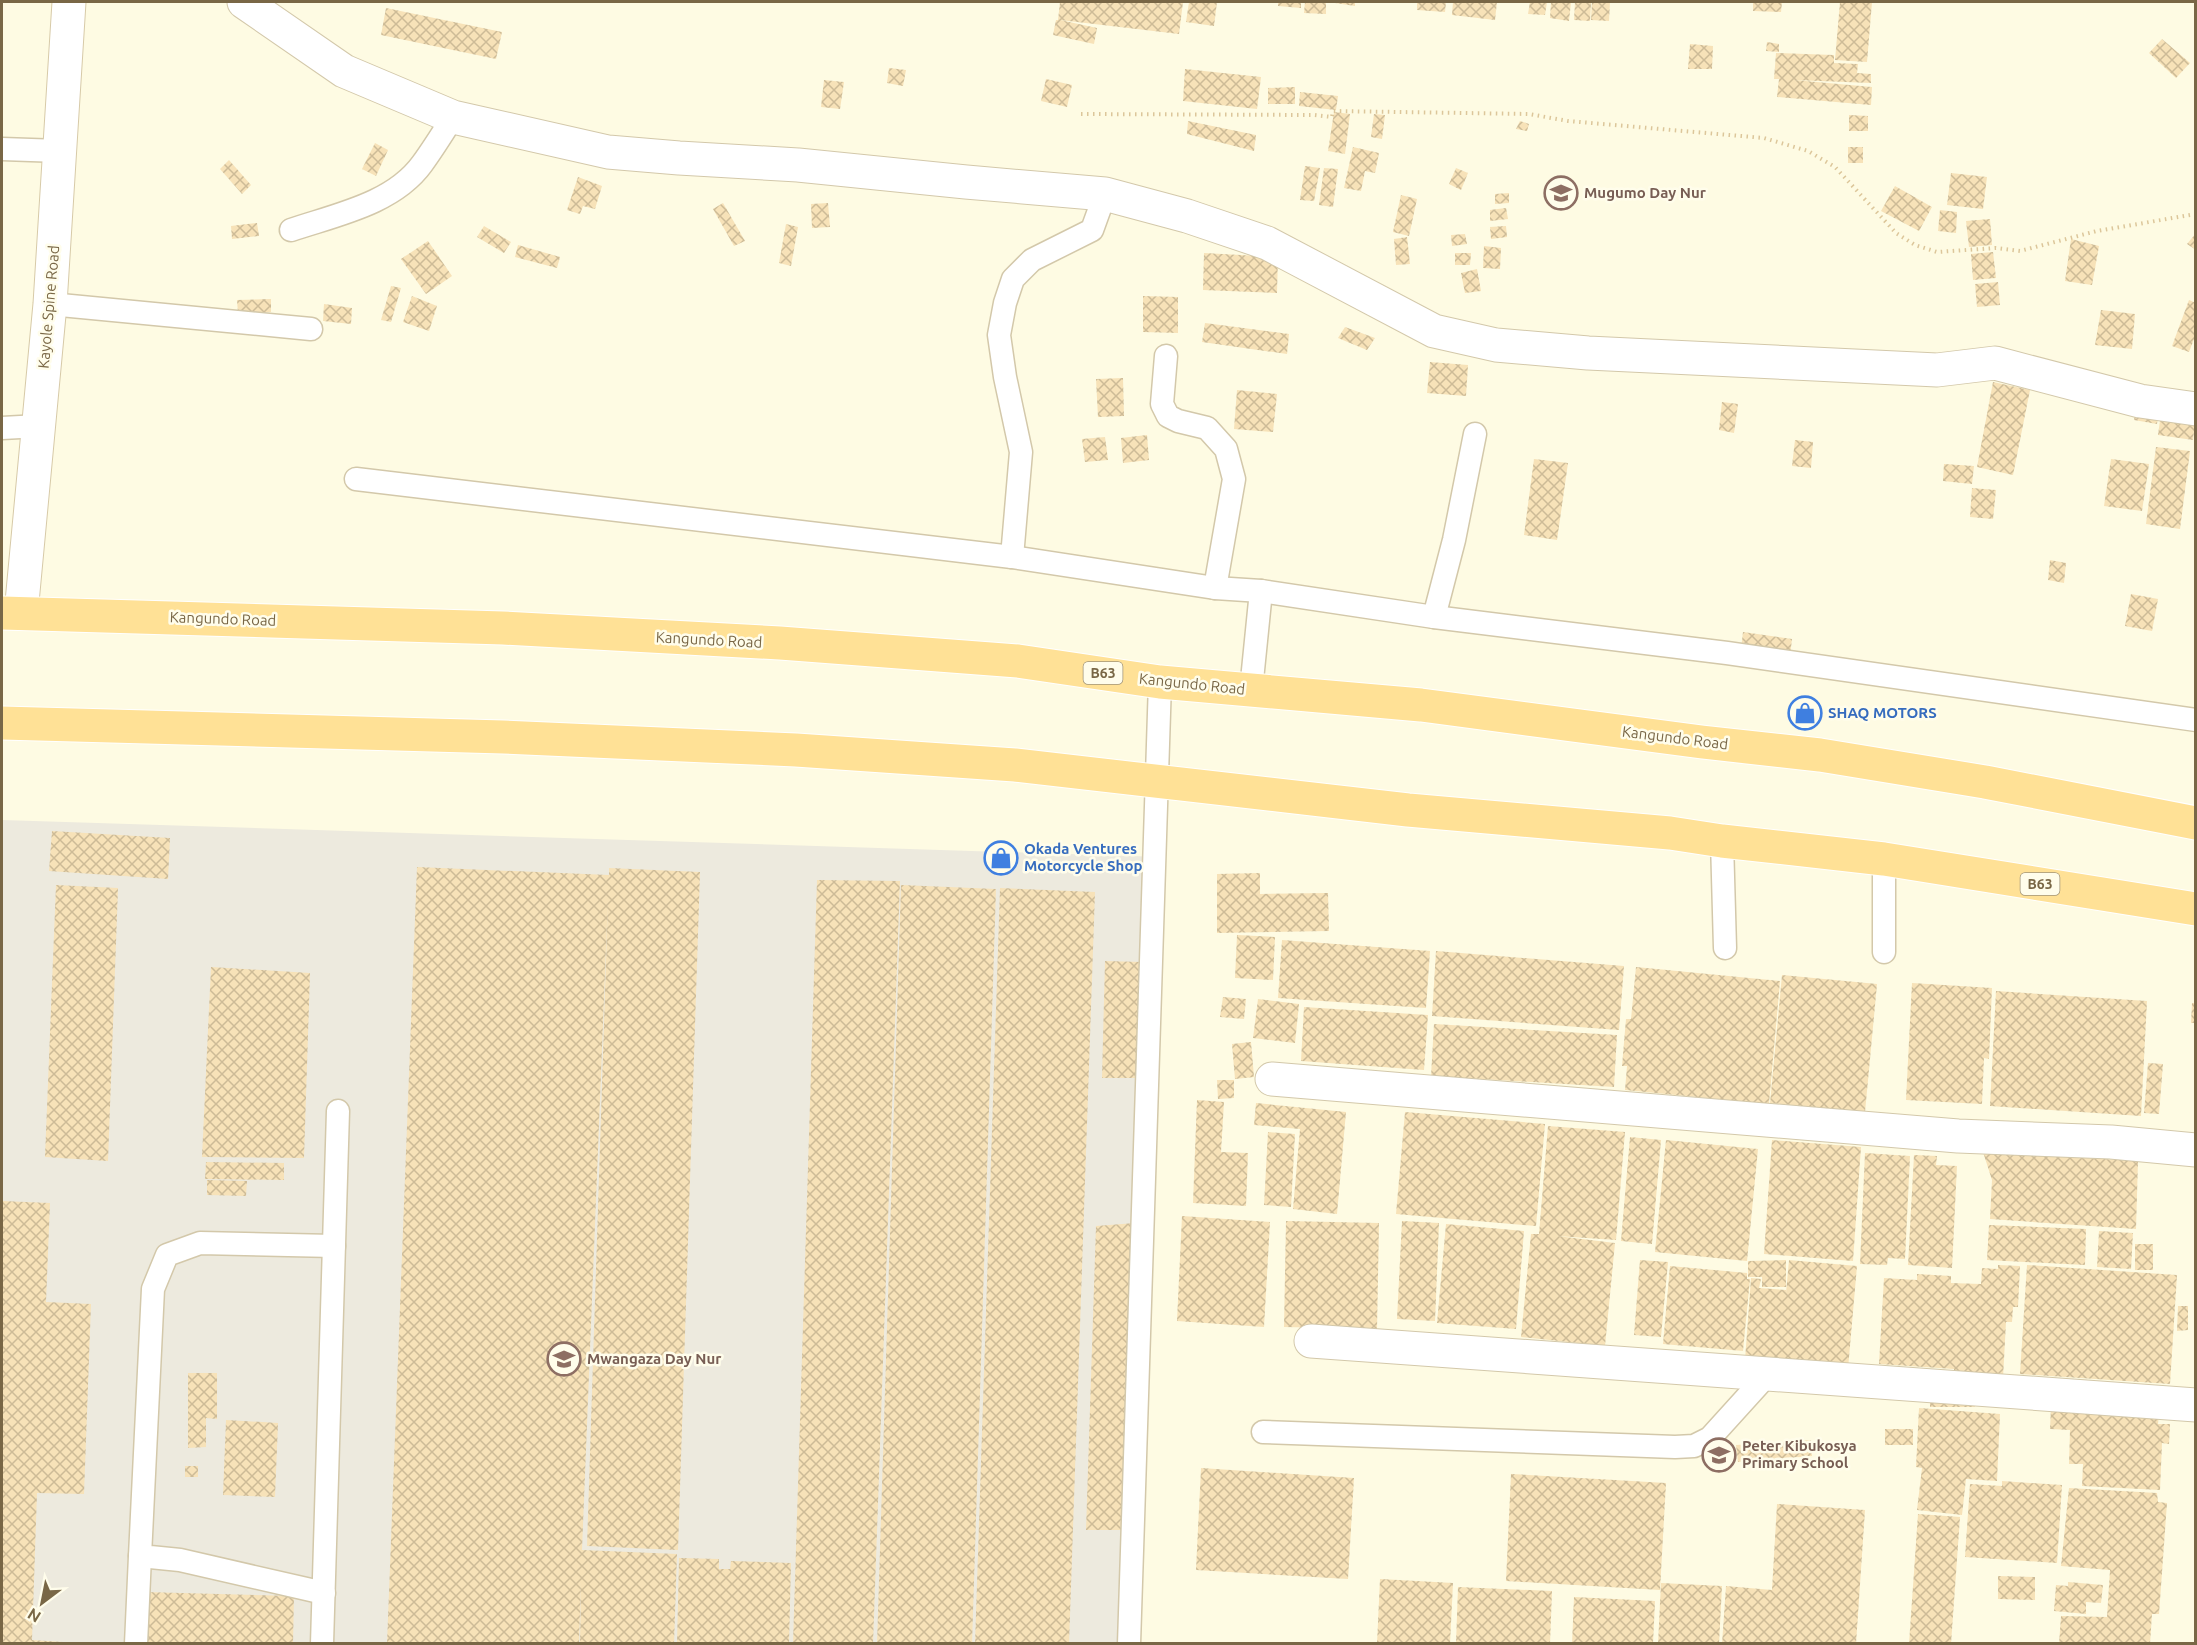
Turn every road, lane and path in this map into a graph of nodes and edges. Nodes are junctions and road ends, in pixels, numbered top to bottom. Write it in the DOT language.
graph roads {
  1 [pos="69,2"];
  2 [pos="244,2"];
  3 [pos="1081,114"];
  4 [pos="453,117"];
  5 [pos="2,150"];
  6 [pos="60,152"];
  7 [pos="1105,194"];
  8 [pos="2196,214"];
  9 [pos="291,230"];
  10 [pos="50,304"];
  11 [pos="311,329"];
  12 [pos="1166,356"];
  13 [pos="2196,409"];
  14 [pos="39,426"];
  15 [pos="2,428"];
  16 [pos="1475,434"];
  17 [pos="356,479"];
  18 [pos="1012,557"];
  19 [pos="1215,588"];
  20 [pos="1261,591"];
  21 [pos="11,613"];
  22 [pos="1434,617"];
  23 [pos="1160,682"];
  24 [pos="1251,690"];
  25 [pos="2196,720"];
  26 [pos="2,723"];
  27 [pos="1156,782"];
  28 [pos="2196,823"];
  29 [pos="1722,841"];
  30 [pos="1884,859"];
  31 [pos="2196,909"];
  32 [pos="1725,948"];
  33 [pos="1884,952"];
  34 [pos="1272,1079"];
  35 [pos="338,1111"];
  36 [pos="2196,1150"];
  37 [pos="334,1246"];
  38 [pos="1311,1341"];
  39 [pos="1768,1374"];
  40 [pos="2196,1405"];
  41 [pos="1263,1432"];
  42 [pos="140,1556"];
  43 [pos="324,1593"];
  44 [pos="136,1644"];
  45 [pos="322,1644"];
  46 [pos="1129,1644"];
  1 -- 6 [label="street, Kayole Spine Road"];
  2 -- 4 [label="street"];
  3 -- 8 [label="path"];
  4 -- 7 [label="street"];
  4 -- 9 [label="lane"];
  5 -- 6 [label="lane"];
  6 -- 10 [label="street, Kayole Spine Road"];
  7 -- 13 [label="street"];
  7 -- 18 [label="lane"];
  10 -- 11 [label="lane"];
  10 -- 14 [label="street, Kayole Spine Road"];
  12 -- 19 [label="lane"];
  14 -- 15 [label="lane"];
  14 -- 21 [label="street, Kayole Spine Road"];
  16 -- 22 [label="lane"];
  17 -- 18 [label="lane"];
  18 -- 19 [label="lane"];
  19 -- 20 [label="lane"];
  20 -- 22 [label="lane"];
  20 -- 24 [label="lane"];
  21 -- 23 [label="highway, Kangundo Road / B63"];
  22 -- 25 [label="lane"];
  23 -- 24 [label="highway, Kangundo Road / B63"];
  23 -- 27 [label="lane"];
  24 -- 28 [label="highway, Kangundo Road / B63"];
  26 -- 27 [label="highway, B63"];
  27 -- 29 [label="highway, B63"];
  27 -- 46 [label="lane"];
  29 -- 30 [label="highway, B63"];
  29 -- 32 [label="lane"];
  30 -- 31 [label="highway, B63"];
  30 -- 33 [label="lane"];
  34 -- 36 [label="street"];
  35 -- 37 [label="lane"];
  37 -- 42 [label="lane"];
  37 -- 43 [label="lane"];
  38 -- 39 [label="street"];
  39 -- 40 [label="street"];
  39 -- 41 [label="lane"];
  42 -- 43 [label="lane"];
  42 -- 44 [label="lane"];
  43 -- 45 [label="lane"];
}
